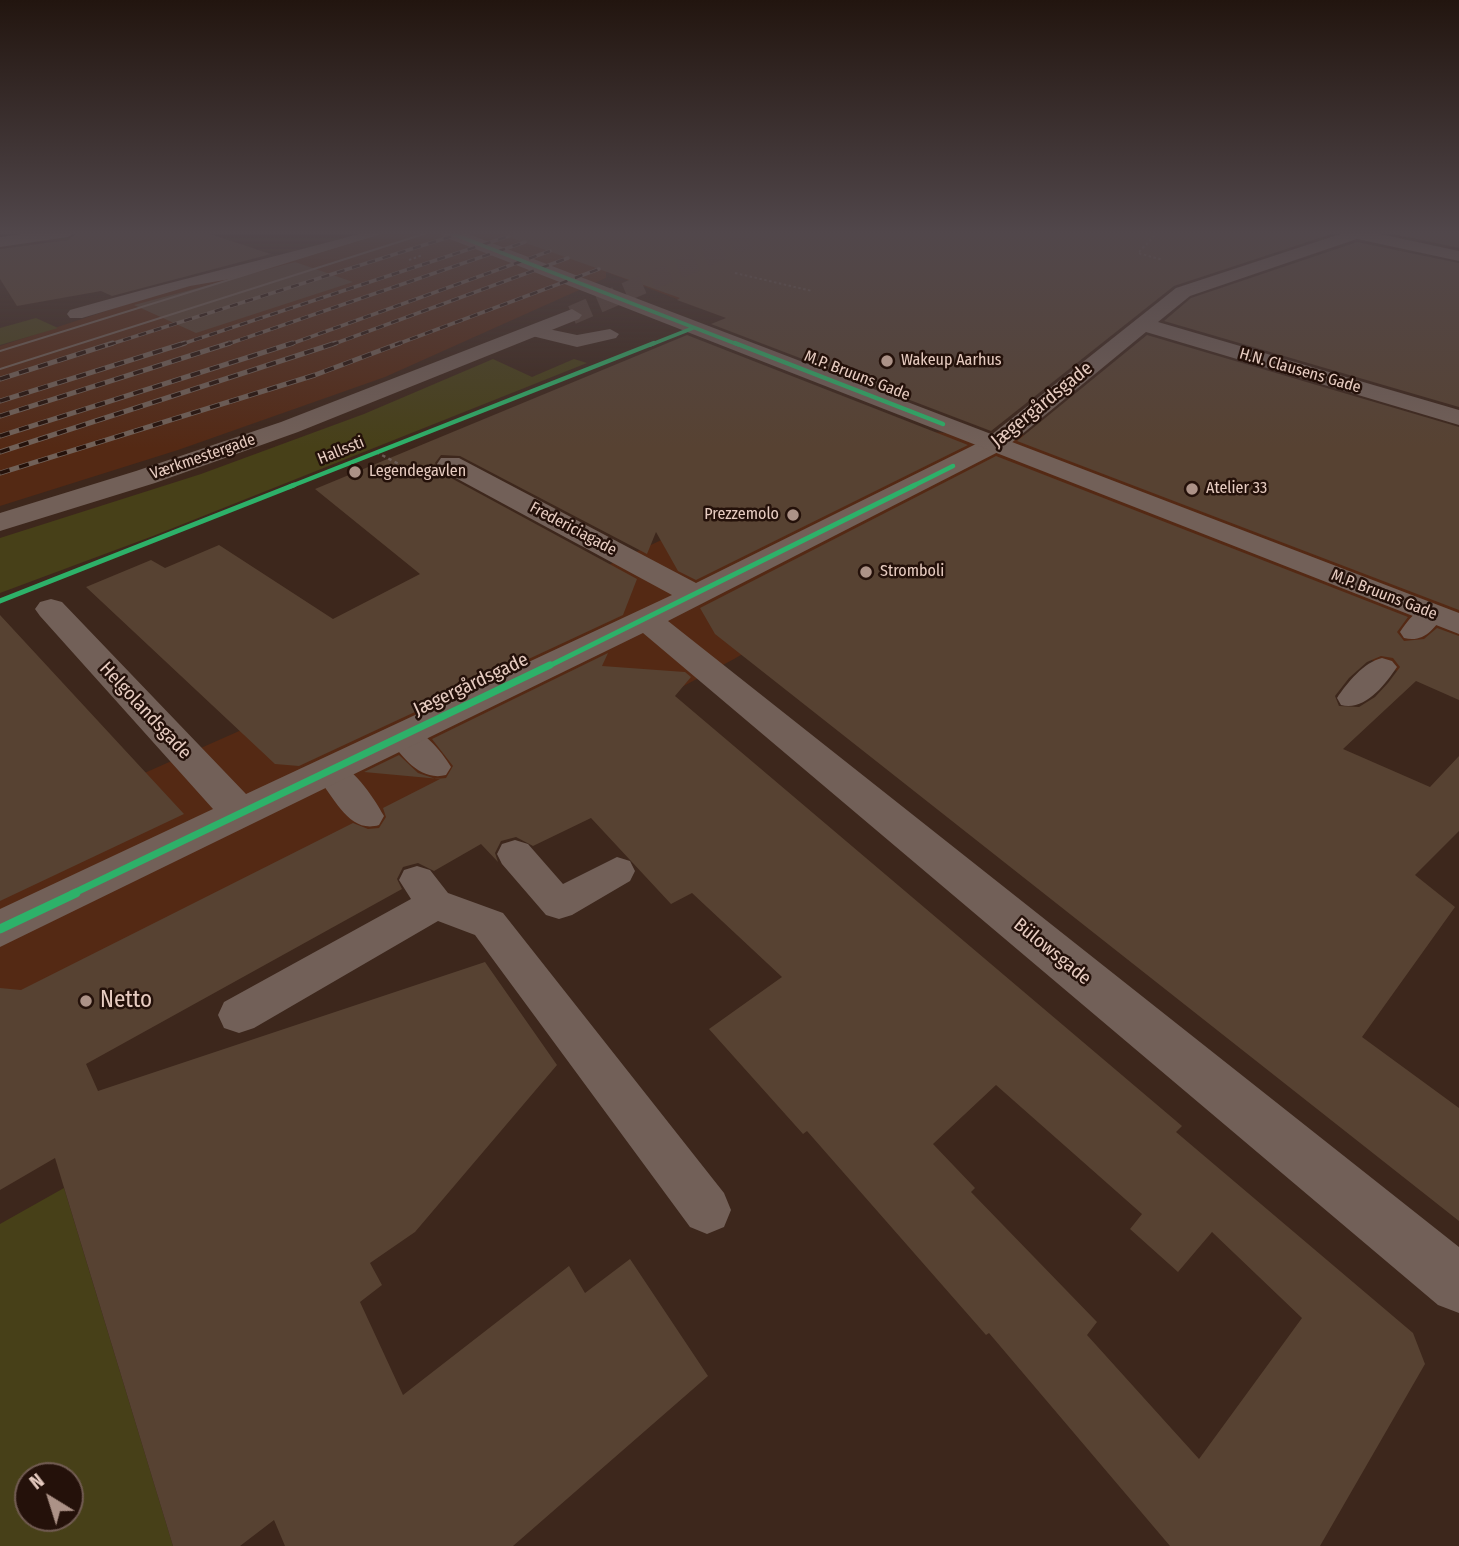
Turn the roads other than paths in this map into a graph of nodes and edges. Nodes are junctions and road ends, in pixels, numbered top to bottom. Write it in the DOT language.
graph roads {
  1 [pos="109,304"];
  2 [pos="632,304"];
  3 [pos="1167,304"];
  4 [pos="76,314"];
  5 [pos="1141,324"];
  6 [pos="534,331"];
  7 [pos="610,334"];
  8 [pos="404,383"];
  9 [pos="1459,418"];
  10 [pos="995,444"];
  11 [pos="450,464"];
  12 [pos="0,522"];
  13 [pos="696,595"];
  14 [pos="51,609"];
  15 [pos="646,619"];
  16 [pos="1459,624"];
  17 [pos="1382,667"];
  18 [pos="1353,698"];
  19 [pos="403,735"];
  20 [pos="434,767"];
  21 [pos="330,770"];
  22 [pos="240,813"];
  23 [pos="367,816"];
  24 [pos="515,854"];
  25 [pos="617,871"];
  26 [pos="0,929"];
  27 [pos="239,1015"];
  28 [pos="707,1210"];
  29 [pos="1459,1284"];
  1 -- 4 [label="lane"];
  2 -- 10 [label="street, M.P. Bruuns Gade"];
  3 -- 5 [label="street, Jægergårdsgade"];
  5 -- 9 [label="street, H.N. Clausens Gade"];
  5 -- 10 [label="street, Jægergårdsgade"];
  6 -- 7 [label="lane"];
  6 -- 8 [label="street, Værkmestergade"];
  6 -- 8 [label="street, Værkmestergade"];
  8 -- 12 [label="street, Værkmestergade"];
  10 -- 13 [label="street, Jægergårdsgade"];
  10 -- 16 [label="street, M.P. Bruuns Gade"];
  11 -- 13 [label="street, Fredericiagade"];
  13 -- 15 [label="street, Jægergårdsgade"];
  14 -- 22 [label="street, Helgolandsgade"];
  15 -- 19 [label="street, Jægergårdsgade"];
  15 -- 29 [label="street, Bülowsgade"];
  17 -- 18 [label="lane"];
  19 -- 20 [label="lane"];
  19 -- 21 [label="street, Jægergårdsgade"];
  21 -- 22 [label="street, Jægergårdsgade"];
  21 -- 23 [label="lane"];
  22 -- 26 [label="street, Jægergårdsgade"];
  24 -- 25 [label="lane"];
  27 -- 28 [label="lane"];
}
